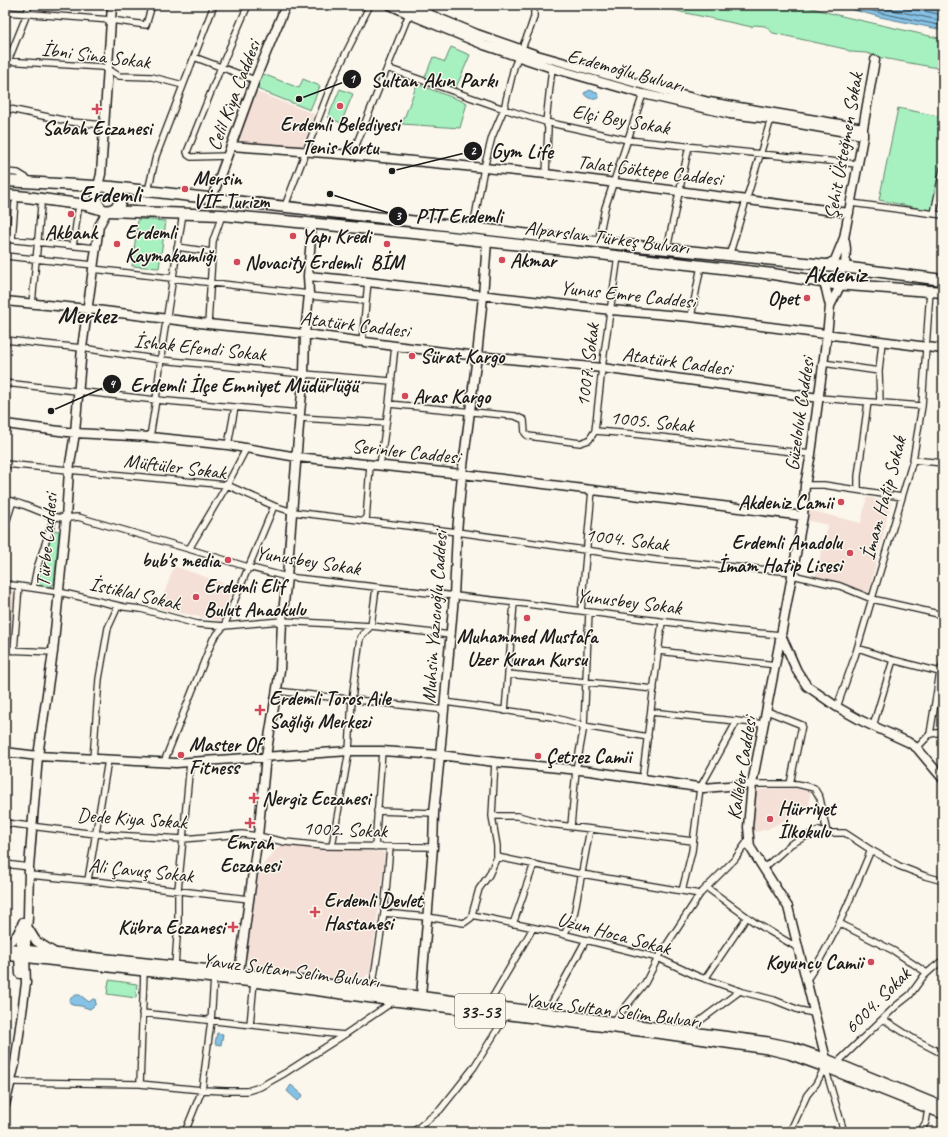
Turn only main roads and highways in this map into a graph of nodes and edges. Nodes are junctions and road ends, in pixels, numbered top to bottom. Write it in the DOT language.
graph roads {
  1 [pos="5,181"];
  2 [pos="98,186"];
  3 [pos="112,187"];
  4 [pos="5,194"];
  5 [pos="107,210"];
  6 [pos="827,265"];
  7 [pos="845,267"];
  8 [pos="943,280"];
  9 [pos="823,282"];
  10 [pos="841,284"];
  11 [pos="943,292"];
  12 [pos="5,948"];
  13 [pos="23,953"];
  14 [pos="5,955"];
  15 [pos="238,976"];
  16 [pos="826,1063"];
  17 [pos="943,1106"];
  18 [pos="943,1114"];
  1 -- 2 [label="highway, Alparslan Türkeş Bulvarı"];
  2 -- 3 [label="highway, Alparslan Türkeş Bulvarı"];
  2 -- 5 [label="highway"];
  3 -- 5 [label="highway"];
  3 -- 6 [label="highway, Alparslan Türkeş Bulvarı"];
  4 -- 5 [label="highway, Alparslan Türkeş Bulvarı"];
  5 -- 9 [label="highway, Alparslan Türkeş Bulvarı"];
  6 -- 7 [label="highway, Alparslan Türkeş Bulvarı"];
  6 -- 9 [label="highway"];
  7 -- 8 [label="highway, Alparslan Türkeş Bulvarı"];
  7 -- 10 [label="highway"];
  9 -- 10 [label="highway, Alparslan Türkeş Bulvarı"];
  10 -- 11 [label="highway, Alparslan Türkeş Bulvarı"];
  12 -- 13 [label="main road, Yavuz Sultan Selim Bulvarı / 33-53"];
  13 -- 14 [label="main road, Yavuz Sultan Selim Bulvarı / 33-53"];
  13 -- 15 [label="main road, Yavuz Sultan Selim Bulvarı / 33-53"];
  13 -- 15 [label="main road, Yavuz Sultan Selim Bulvarı / 33-53"];
  15 -- 16 [label="main road, Yavuz Sultan Selim Bulvarı / 33-53"];
  15 -- 16 [label="main road, Yavuz Sultan Selim Bulvarı / 33-53"];
  16 -- 17 [label="main road, Yavuz Sultan Selim Bulvarı / 33-53"];
  16 -- 18 [label="main road, Yavuz Sultan Selim Bulvarı / 33-53"];
}
